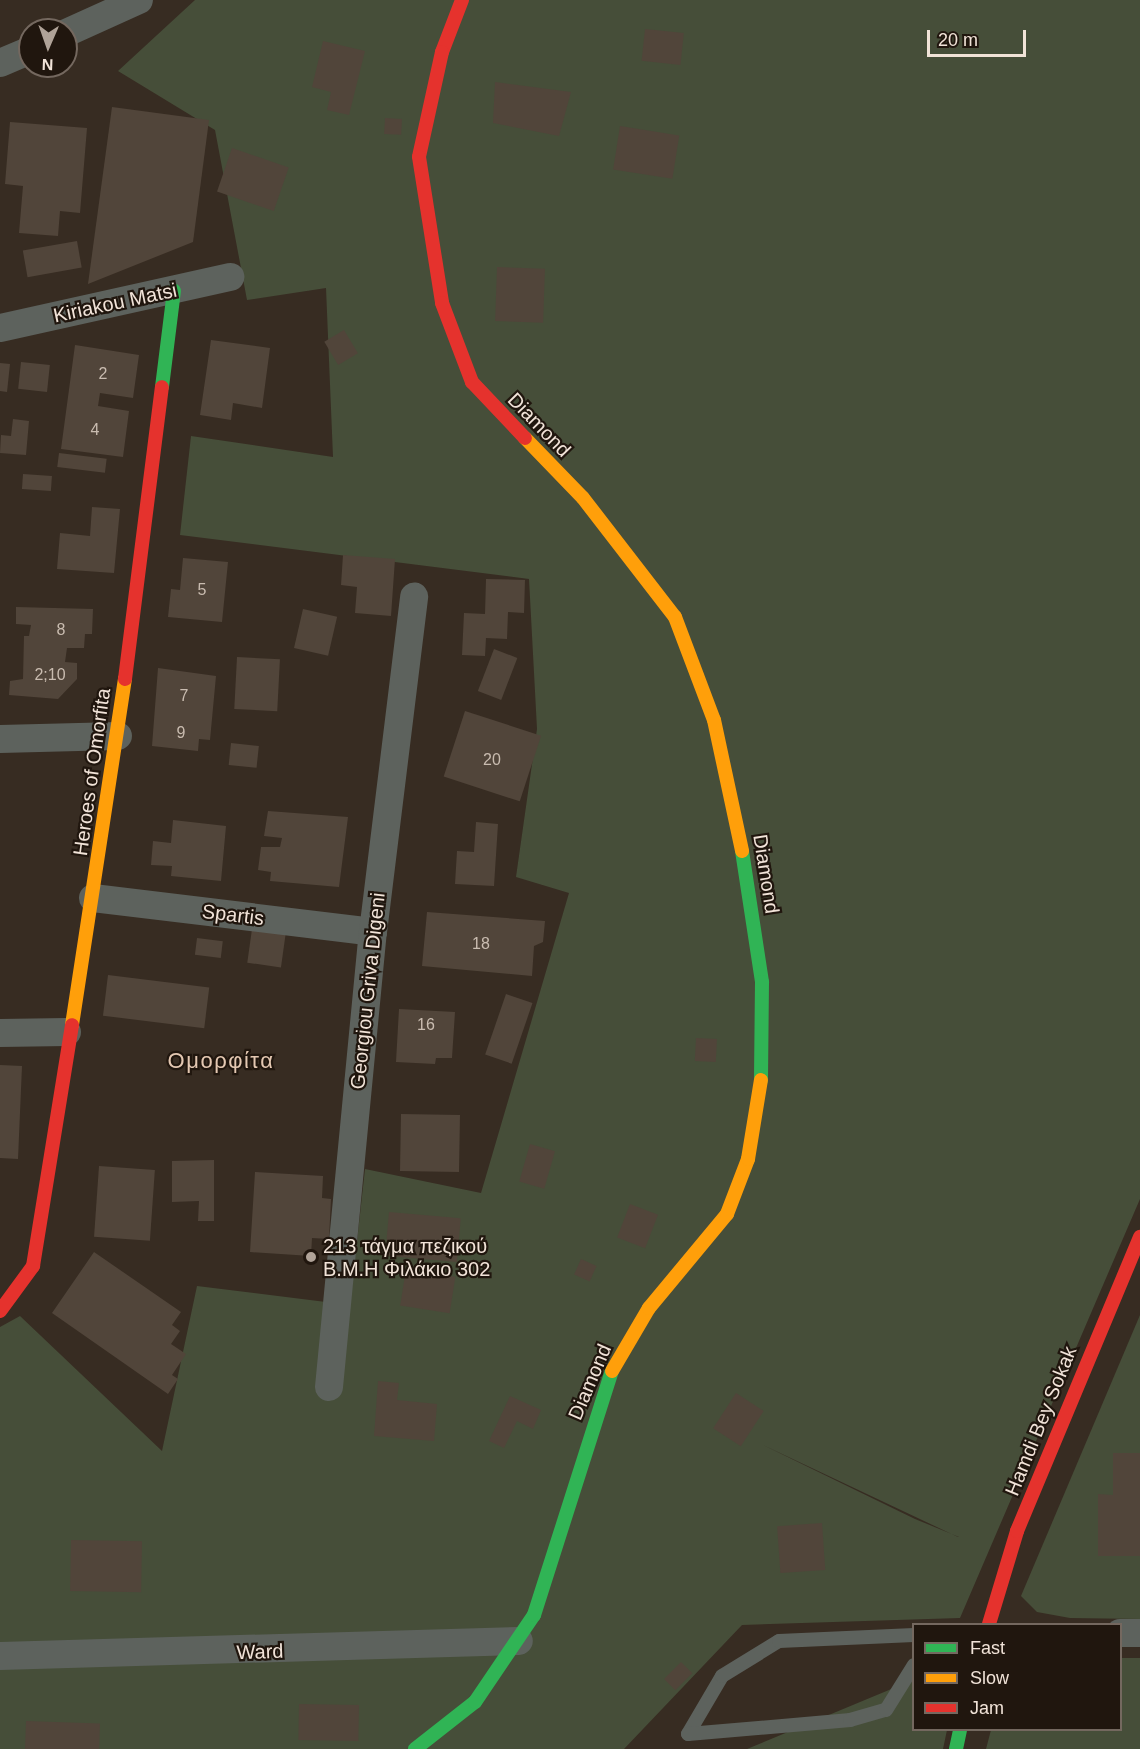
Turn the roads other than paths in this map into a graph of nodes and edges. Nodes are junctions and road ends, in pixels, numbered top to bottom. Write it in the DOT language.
graph roads {
  1 [pos="139,0"];
  2 [pos="462,0"];
  3 [pos="78,28"];
  4 [pos="18,55"];
  5 [pos="0,63"];
  6 [pos="230,277"];
  7 [pos="174,291"];
  8 [pos="0,328"];
  9 [pos="414,596"];
  10 [pos="118,736"];
  11 [pos="0,739"];
  12 [pos="93,898"];
  13 [pos="373,932"];
  14 [pos="67,1032"];
  15 [pos="0,1033"];
  16 [pos="1140,1237"];
  17 [pos="0,1311"];
  18 [pos="329,1387"];
  19 [pos="989,1623"];
  20 [pos="1122,1633"];
  21 [pos="1140,1633"];
  22 [pos="912,1635"];
  23 [pos="519,1641"];
  24 [pos="0,1656"];
  25 [pos="912,1668"];
  26 [pos="960,1731"];
  27 [pos="415,1749"];
  28 [pos="956,1749"];
  1 -- 3 [label="street"];
  2 -- 23 [label="street, Diamond"];
  4 -- 5 [label="street"];
  6 -- 7 [label="street, Kiriakou Matsi"];
  7 -- 8 [label="street, Kiriakou Matsi"];
  7 -- 10 [label="street, Heroes of Omorfita"];
  9 -- 13 [label="street, Georgiou Griva Digeni"];
  10 -- 11 [label="street"];
  10 -- 12 [label="street, Heroes of Omorfita"];
  12 -- 13 [label="street, Spartis"];
  12 -- 14 [label="street, Heroes of Omorfita"];
  13 -- 18 [label="street, Georgiou Griva Digeni"];
  14 -- 15 [label="street"];
  14 -- 17 [label="street, Heroes of Omorfita"];
  16 -- 19 [label="street, Hamdi Bey Sokak"];
  20 -- 21 [label="street"];
  22 -- 25 [label="lane"];
  23 -- 24 [label="street, Ward"];
  23 -- 27 [label="street, Diamond"];
  26 -- 28 [label="street"];
}
